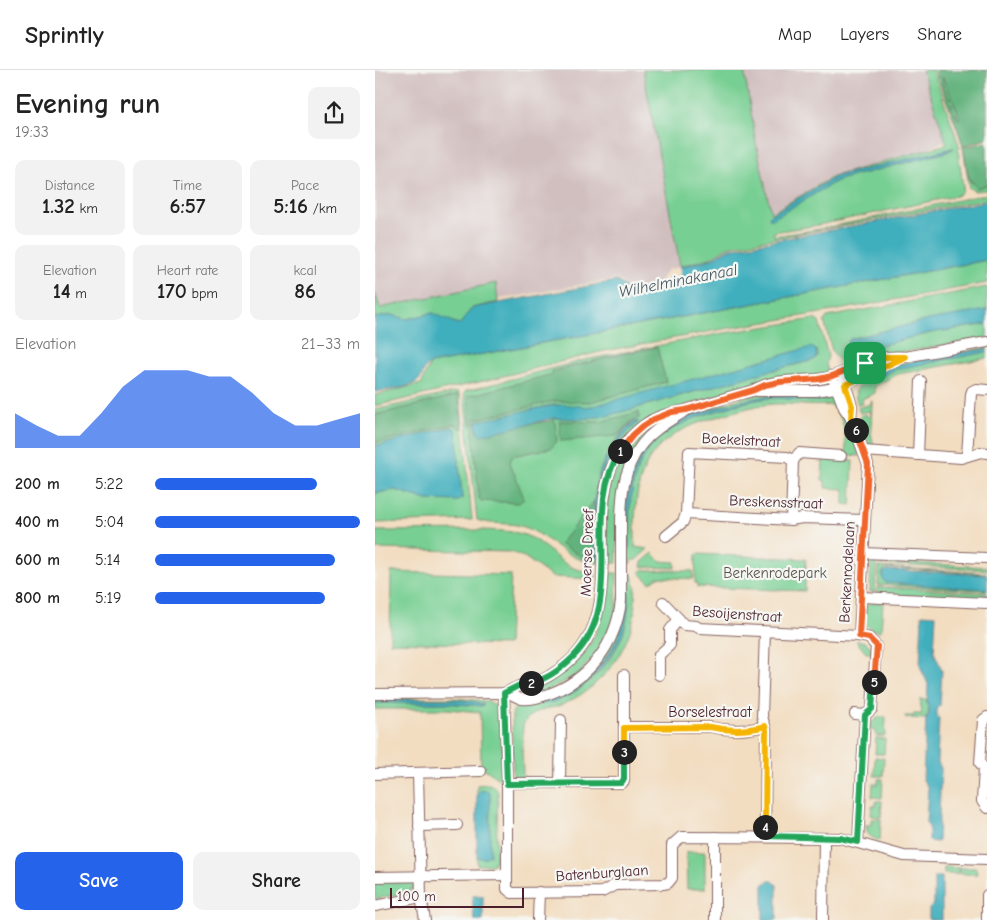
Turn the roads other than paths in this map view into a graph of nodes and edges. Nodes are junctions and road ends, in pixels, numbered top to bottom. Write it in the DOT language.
graph roads {
  1 [pos="987,342"];
  2 [pos="905,357"];
  3 [pos="837,374"];
  4 [pos="921,382"];
  5 [pos="840,386"];
  6 [pos="754,390"];
  7 [pos="987,390"];
  8 [pos="686,410"];
  9 [pos="864,451"];
  10 [pos="987,453"];
  11 [pos="917,455"];
  12 [pos="841,456"];
  13 [pos="967,456"];
  14 [pos="793,461"];
  15 [pos="687,514"];
  16 [pos="791,520"];
  17 [pos="865,520"];
  18 [pos="666,536"];
  19 [pos="863,553"];
  20 [pos="987,558"];
  21 [pos="861,597"];
  22 [pos="663,602"];
  23 [pos="987,603"];
  24 [pos="679,619"];
  25 [pos="765,632"];
  26 [pos="859,636"];
  27 [pos="624,675"];
  28 [pos="659,675"];
  29 [pos="506,693"];
  30 [pos="375,694"];
  31 [pos="987,717"];
  32 [pos="561,720"];
  33 [pos="765,726"];
  34 [pos="624,728"];
  35 [pos="984,740"];
  36 [pos="481,771"];
  37 [pos="418,773"];
  38 [pos="375,774"];
  39 [pos="507,784"];
  40 [pos="561,784"];
  41 [pos="987,808"];
  42 [pos="419,826"];
  43 [pos="457,826"];
  44 [pos="765,836"];
  45 [pos="715,837"];
  46 [pos="824,838"];
  47 [pos="858,842"];
  48 [pos="987,860"];
  49 [pos="507,875"];
  50 [pos="421,876"];
  51 [pos="375,877"];
  52 [pos="539,892"];
  53 [pos="987,895"];
  54 [pos="421,897"];
  55 [pos="375,906"];
  56 [pos="425,920"];
  57 [pos="538,920"];
  58 [pos="715,920"];
  59 [pos="823,920"];
  60 [pos="987,920"];
  1 -- 2 [label="street, Moerse Dreef"];
  2 -- 3 [label="street, Moerse Dreef"];
  2 -- 5 [label="street, Moerse Dreef"];
  3 -- 5 [label="street, Berkenrodelaan"];
  3 -- 6 [label="street, Moerse Dreef"];
  4 -- 11 [label="street"];
  5 -- 6 [label="street, Moerse Dreef"];
  5 -- 9 [label="street, Berkenrodelaan"];
  6 -- 8 [label="street, Moerse Dreef"];
  7 -- 13 [label="street"];
  8 -- 29 [label="street, Moerse Dreef"];
  8 -- 29 [label="street, Moerse Dreef"];
  9 -- 11 [label="street"];
  9 -- 17 [label="street, Berkenrodelaan"];
  10 -- 13 [label="street"];
  11 -- 13 [label="street"];
  12 -- 14 [label="street, Boekelstraat"];
  14 -- 15 [label="street, Boekelstraat"];
  14 -- 16 [label="street, Boekelstraat"];
  15 -- 16 [label="street, Breskensstraat"];
  15 -- 18 [label="street"];
  16 -- 17 [label="street, Breskensstraat"];
  17 -- 19 [label="street, Berkenrodelaan"];
  19 -- 20 [label="street"];
  19 -- 21 [label="street, Berkenrodelaan"];
  21 -- 23 [label="street"];
  21 -- 26 [label="street, Berkenrodelaan"];
  22 -- 24 [label="street"];
  24 -- 25 [label="street, Besoijenstraat"];
  24 -- 28 [label="street, Besoijenstraat"];
  25 -- 26 [label="street, Besoijenstraat"];
  25 -- 33 [label="street"];
  26 -- 47 [label="street, Berkenrodelaan"];
  27 -- 34 [label="street"];
  29 -- 30 [label="street, Moerse Dreef"];
  29 -- 39 [label="street, Batenburglaan"];
  31 -- 35 [label="street"];
  32 -- 40 [label="street"];
  33 -- 34 [label="street, Borselestraat"];
  33 -- 44 [label="street"];
  34 -- 40 [label="street"];
  35 -- 41 [label="street"];
  36 -- 37 [label="street"];
  37 -- 38 [label="street"];
  37 -- 42 [label="street"];
  39 -- 40 [label="street"];
  39 -- 49 [label="street, Batenburglaan"];
  42 -- 43 [label="street"];
  42 -- 50 [label="street"];
  44 -- 45 [label="street, Batenburglaan"];
  44 -- 46 [label="street, Batenburglaan"];
  45 -- 52 [label="street, Batenburglaan"];
  45 -- 58 [label="street"];
  46 -- 47 [label="street, Batenburglaan"];
  46 -- 59 [label="street"];
  47 -- 48 [label="street, Batenburglaan"];
  49 -- 50 [label="street"];
  49 -- 52 [label="street, Batenburglaan"];
  50 -- 51 [label="street"];
  50 -- 54 [label="street"];
  52 -- 57 [label="street"];
  53 -- 60 [label="street"];
  54 -- 55 [label="street"];
  54 -- 56 [label="street"];
}
